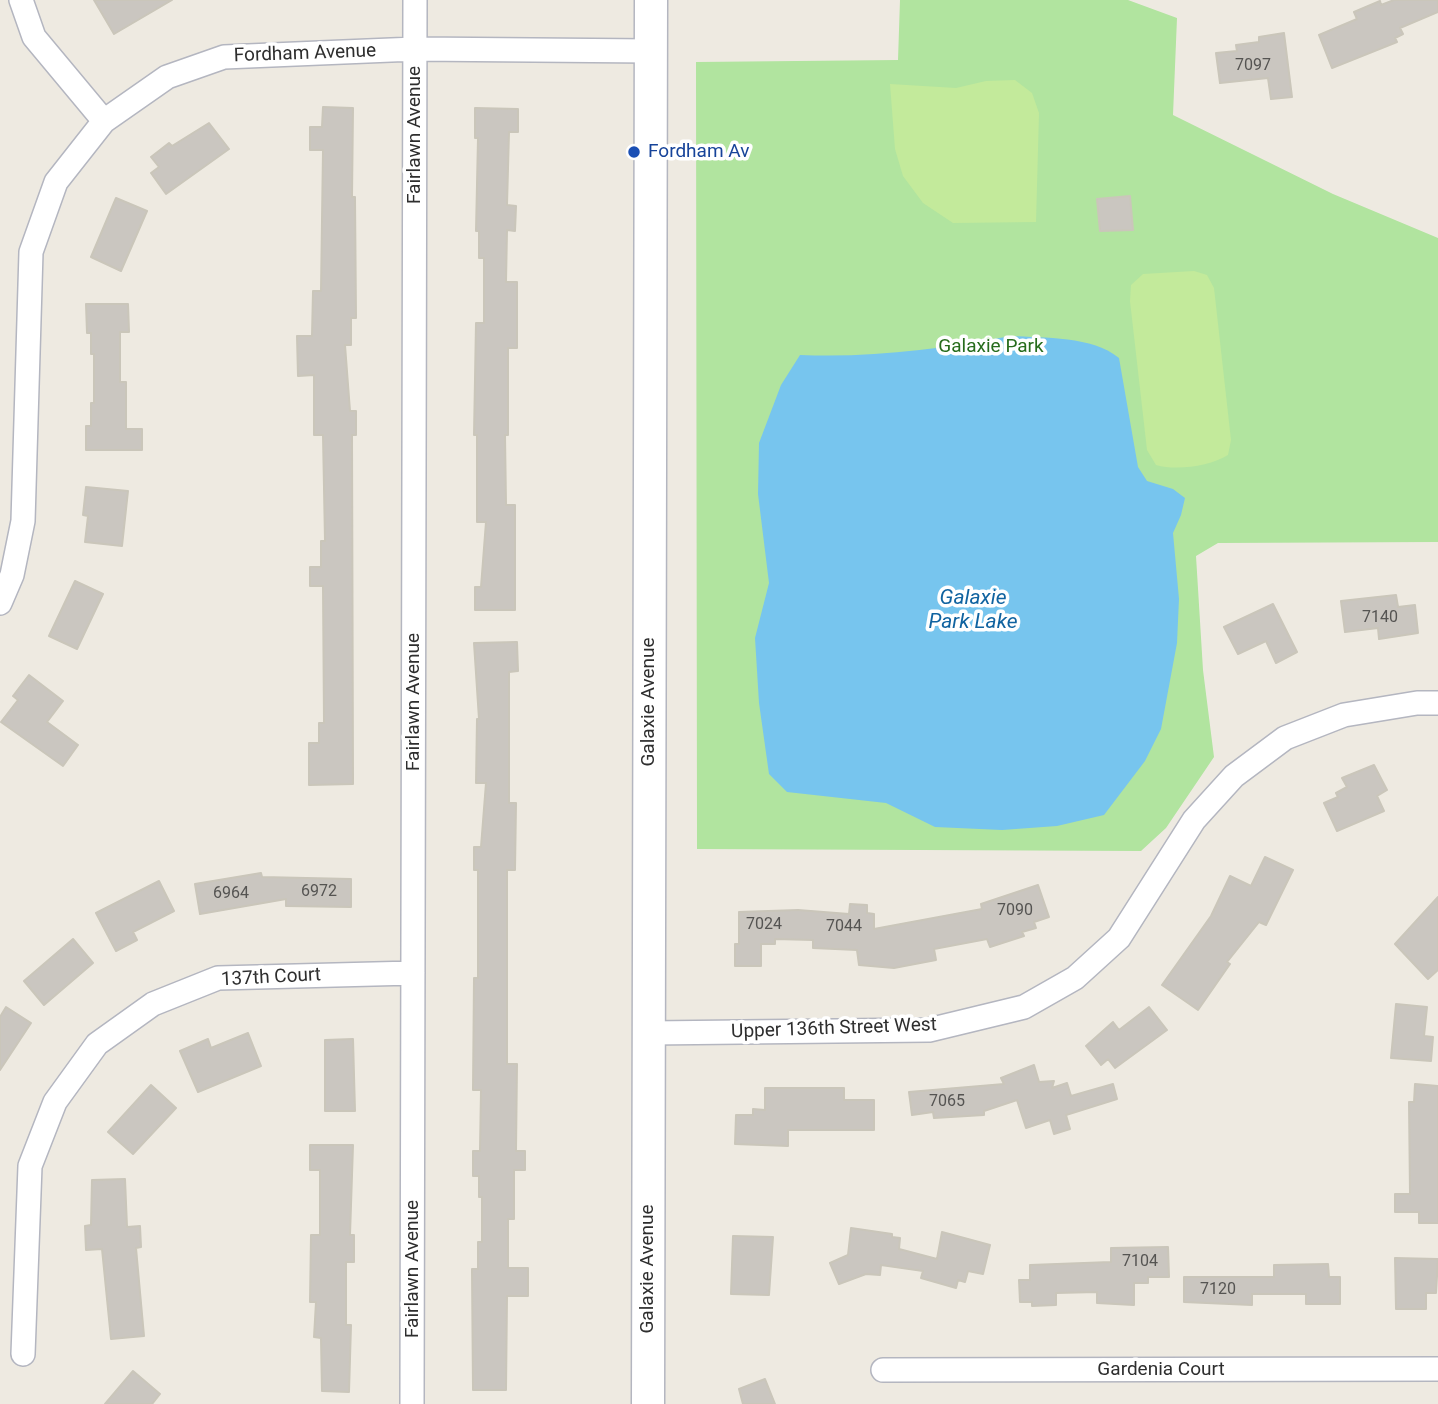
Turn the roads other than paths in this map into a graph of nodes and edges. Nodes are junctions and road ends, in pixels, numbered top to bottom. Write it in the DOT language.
graph roads {
  1 [pos="21,0"];
  2 [pos="415,0"];
  3 [pos="651,0"];
  4 [pos="415,50"];
  5 [pos="651,51"];
  6 [pos="104,121"];
  7 [pos="0,603"];
  8 [pos="1438,703"];
  9 [pos="413,973"];
  10 [pos="649,1033"];
  11 [pos="23,1354"];
  12 [pos="1438,1369"];
  13 [pos="883,1370"];
  14 [pos="412,1404"];
  15 [pos="648,1404"];
  1 -- 6 [label="street"];
  2 -- 4 [label="street, Fairlawn Avenue"];
  3 -- 5 [label="street, Galaxie Avenue"];
  4 -- 5 [label="street, Fordham Avenue"];
  4 -- 6 [label="street, Fordham Avenue"];
  4 -- 9 [label="street, Fairlawn Avenue"];
  5 -- 10 [label="street, Galaxie Avenue"];
  6 -- 7 [label="street, Fordham Avenue"];
  8 -- 10 [label="street, Upper 136th Street West"];
  9 -- 11 [label="street, 137th Court"];
  9 -- 14 [label="street, Fairlawn Avenue"];
  10 -- 15 [label="street, Galaxie Avenue"];
  12 -- 13 [label="street, Gardenia Court"];
}
